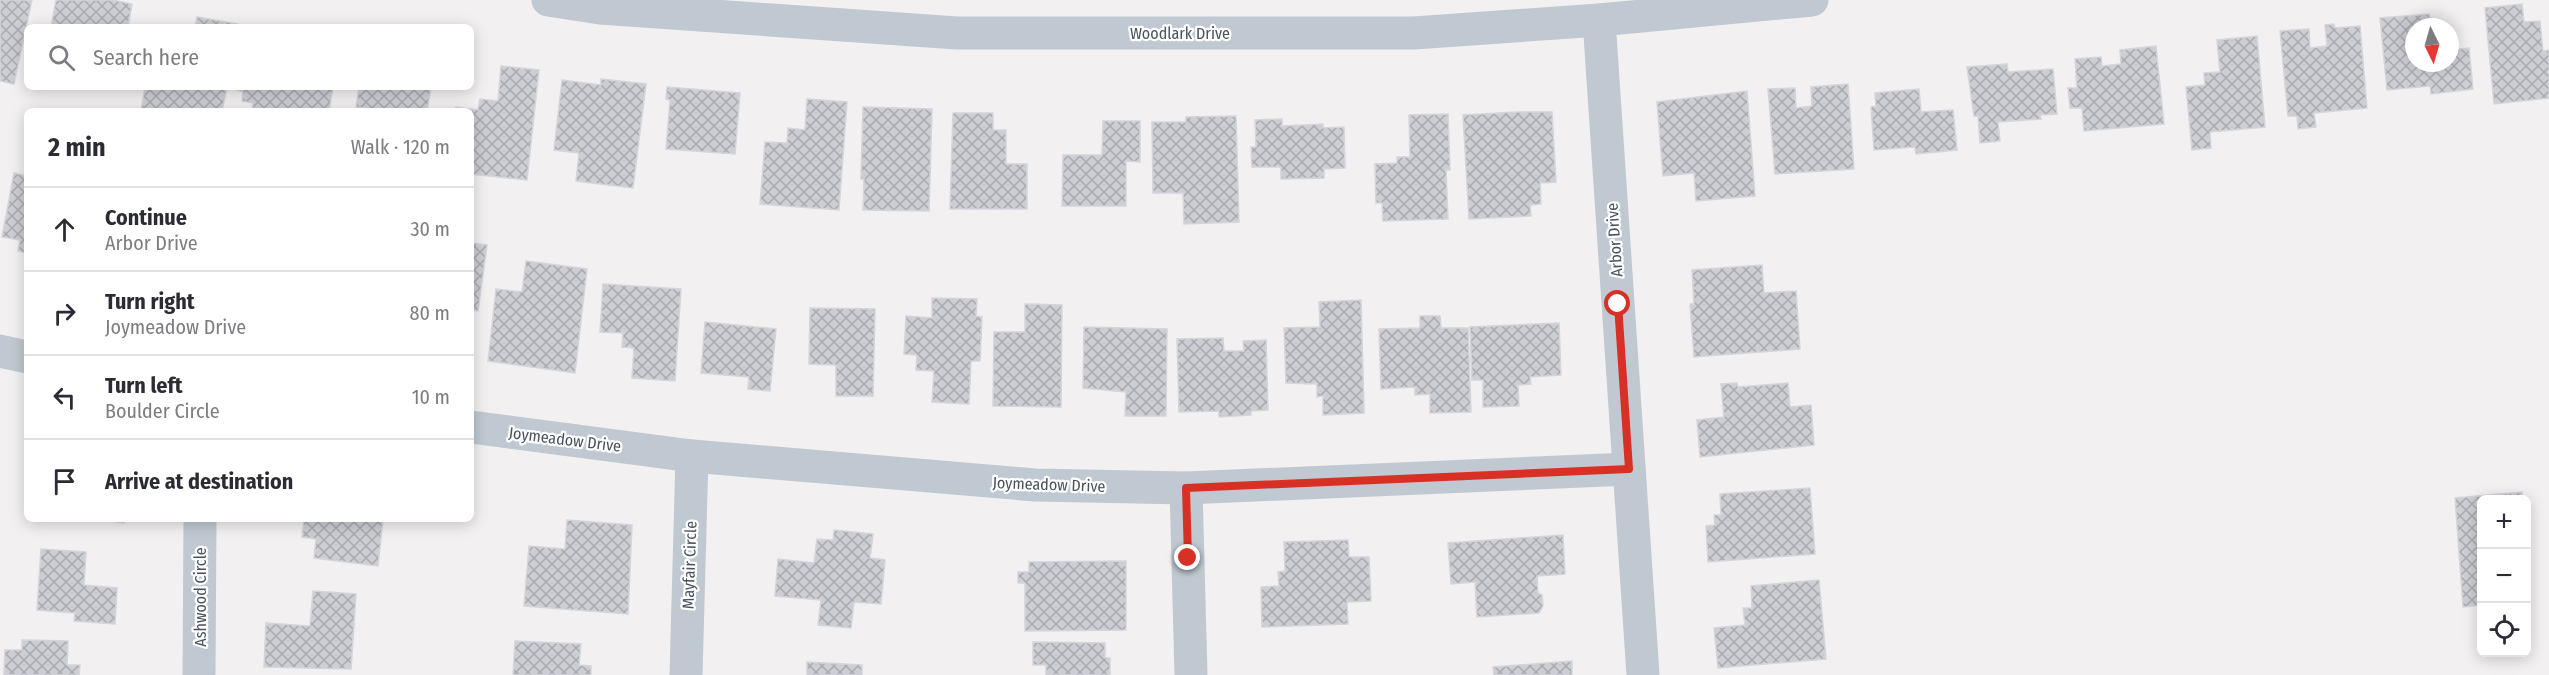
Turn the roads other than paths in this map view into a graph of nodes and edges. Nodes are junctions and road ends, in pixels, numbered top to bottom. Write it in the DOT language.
graph roads {
  1 [pos="548,0"];
  2 [pos="1812,0"];
  3 [pos="1599,20"];
  4 [pos="0,351"];
  5 [pos="24,356"];
  6 [pos="474,427"];
  7 [pos="692,456"];
  8 [pos="1629,469"];
  9 [pos="1186,488"];
  10 [pos="200,522"];
  11 [pos="199,675"];
  12 [pos="686,675"];
  13 [pos="1191,675"];
  14 [pos="1643,675"];
  1 -- 3 [label="street, Woodlark Drive"];
  2 -- 3 [label="street, Woodlark Drive"];
  3 -- 8 [label="street, Arbor Drive"];
  4 -- 5 [label="street"];
  6 -- 7 [label="street, Joymeadow Drive"];
  7 -- 9 [label="street, Joymeadow Drive"];
  7 -- 12 [label="street, Mayfair Circle"];
  8 -- 9 [label="street, Joymeadow Drive"];
  8 -- 14 [label="street, Arbor Drive"];
  9 -- 13 [label="street"];
  10 -- 11 [label="street, Ashwood Circle"];
}
